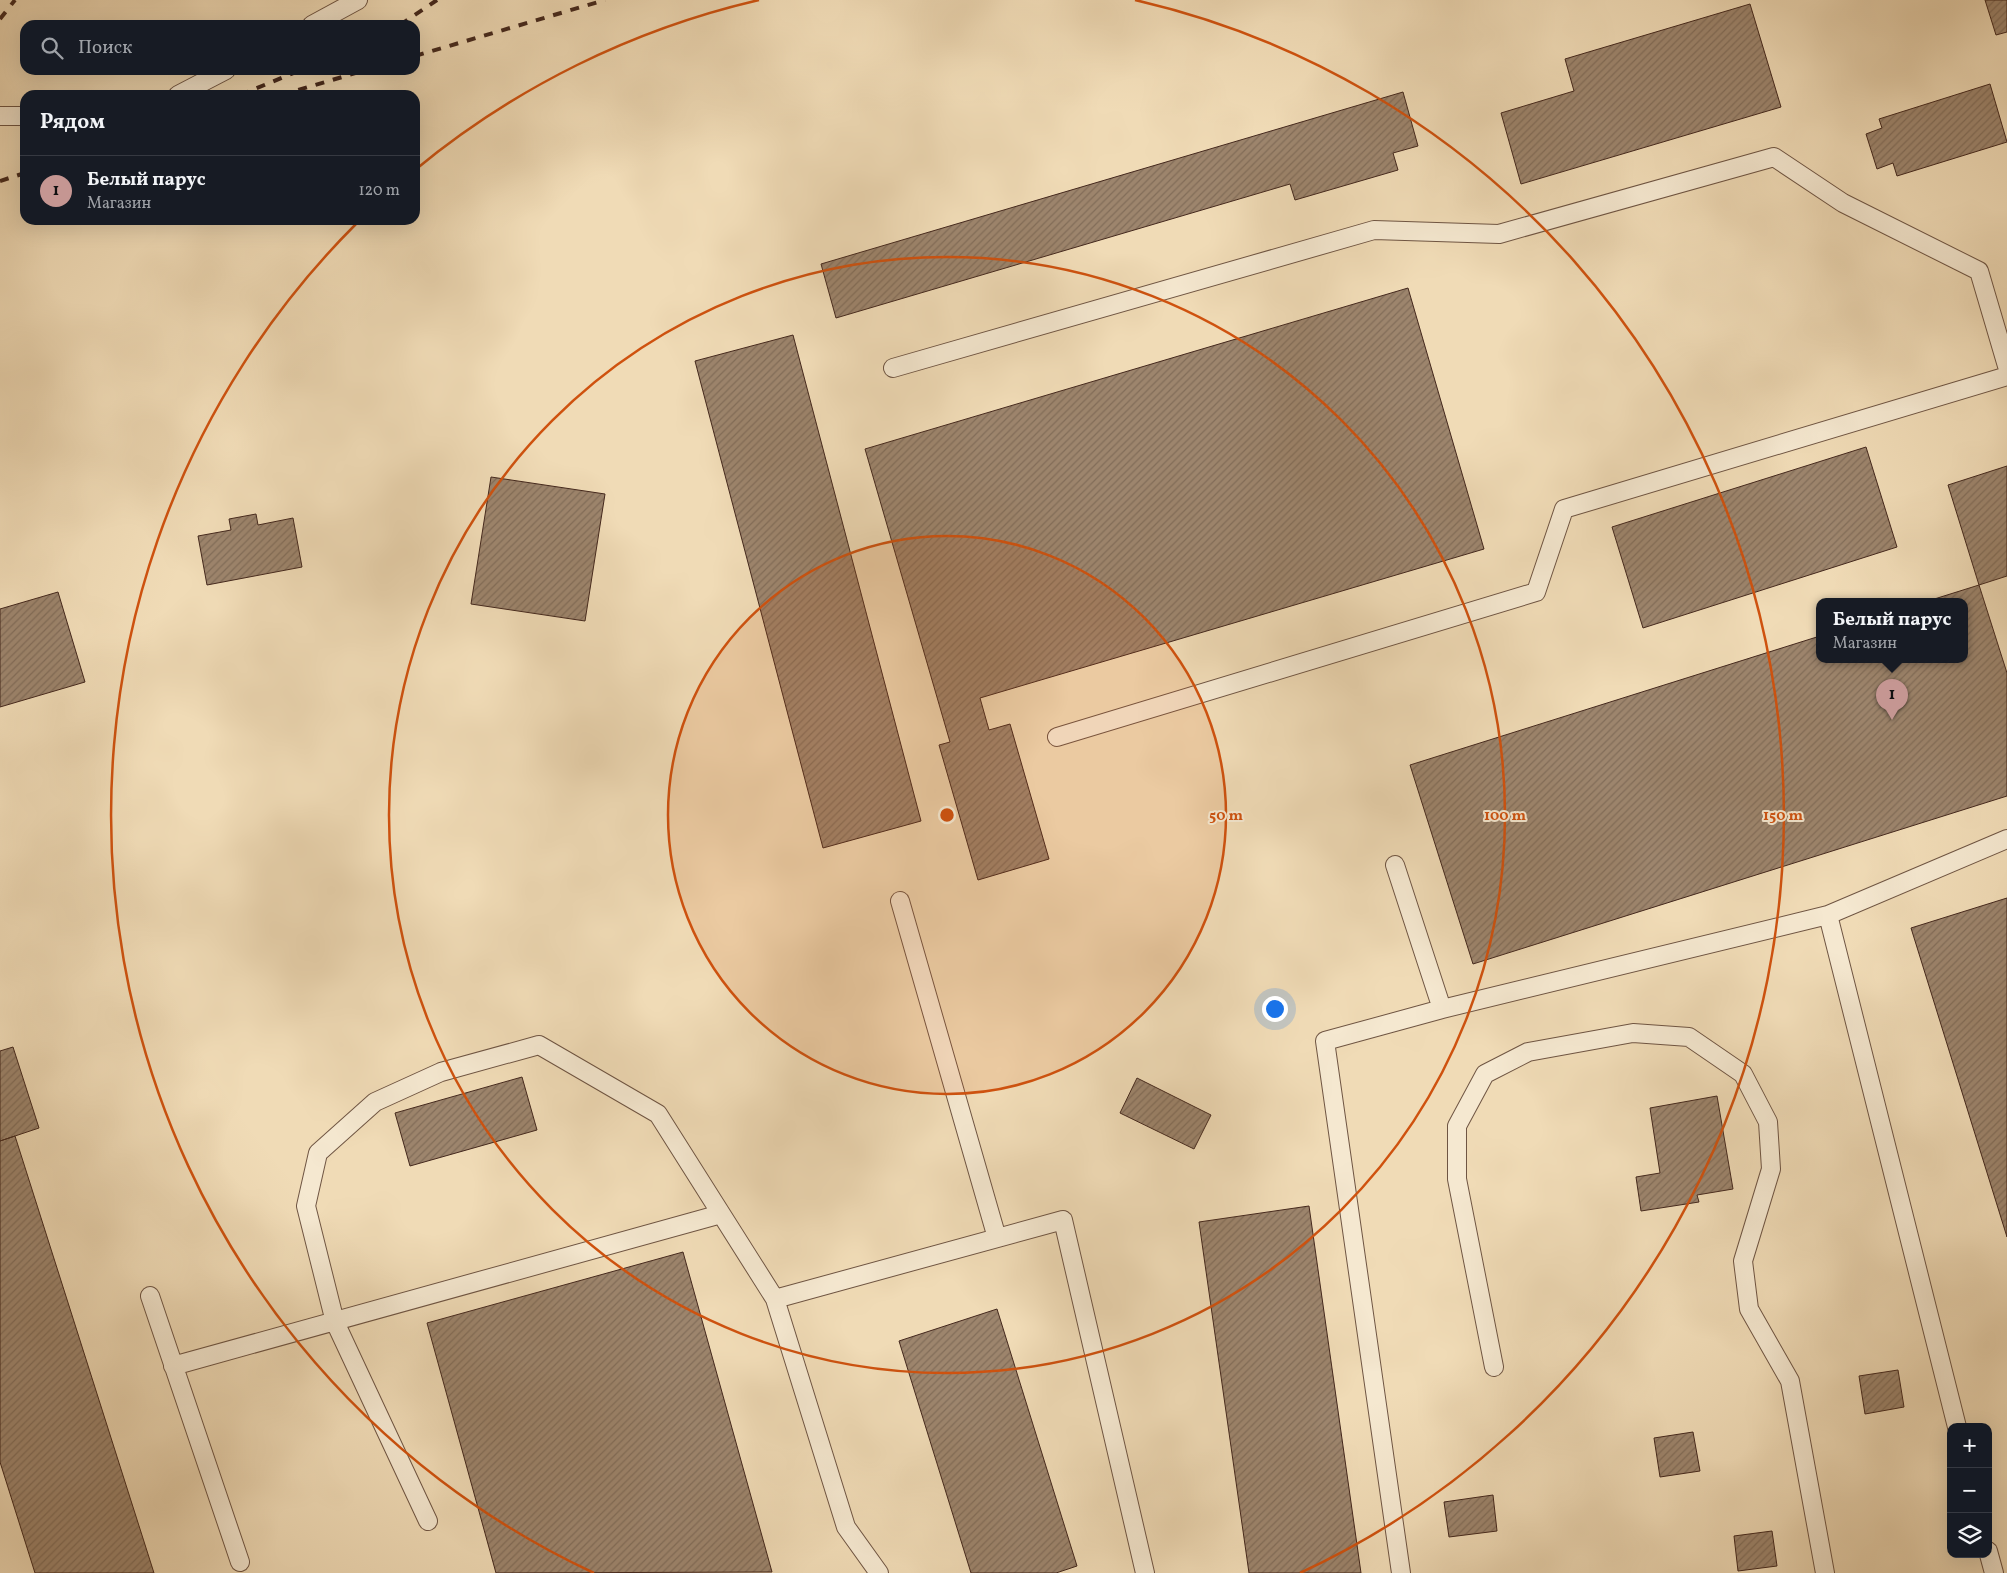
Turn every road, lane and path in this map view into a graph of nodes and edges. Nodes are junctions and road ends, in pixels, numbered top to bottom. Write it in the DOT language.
graph roads {
  1 [pos="358,0"];
  2 [pos="321,20"];
  3 [pos="216,75"];
  4 [pos="188,90"];
  5 [pos="0,116"];
  6 [pos="20,116"];
  7 [pos="2007,366"];
  8 [pos="893,368"];
  9 [pos="2007,376"];
  10 [pos="1057,737"];
  11 [pos="2007,839"];
  12 [pos="1395,865"];
  13 [pos="900,901"];
  14 [pos="1828,915"];
  15 [pos="1442,1009"];
  16 [pos="721,1214"];
  17 [pos="997,1238"];
  18 [pos="150,1296"];
  19 [pos="775,1299"];
  20 [pos="334,1322"];
  21 [pos="174,1366"];
  22 [pos="1494,1367"];
  23 [pos="1956,1423"];
  24 [pos="428,1521"];
  25 [pos="1990,1558"];
  26 [pos="240,1562"];
  27 [pos="879,1573"];
  28 [pos="1145,1573"];
  29 [pos="1401,1573"];
  30 [pos="1826,1573"];
  31 [pos="1994,1573"];
  1 -- 2 [label="lane"];
  3 -- 4 [label="lane"];
  5 -- 6 [label="lane"];
  7 -- 8 [label="lane"];
  9 -- 10 [label="lane"];
  11 -- 14 [label="lane"];
  12 -- 15 [label="lane"];
  13 -- 17 [label="lane"];
  14 -- 15 [label="lane"];
  14 -- 23 [label="lane"];
  15 -- 29 [label="lane"];
  16 -- 19 [label="lane"];
  16 -- 20 [label="lane"];
  16 -- 20 [label="lane"];
  17 -- 19 [label="lane"];
  17 -- 28 [label="lane"];
  18 -- 21 [label="lane"];
  19 -- 27 [label="lane"];
  20 -- 21 [label="lane"];
  20 -- 24 [label="lane"];
  21 -- 26 [label="lane"];
  22 -- 30 [label="lane"];
  25 -- 31 [label="lane"];
}
